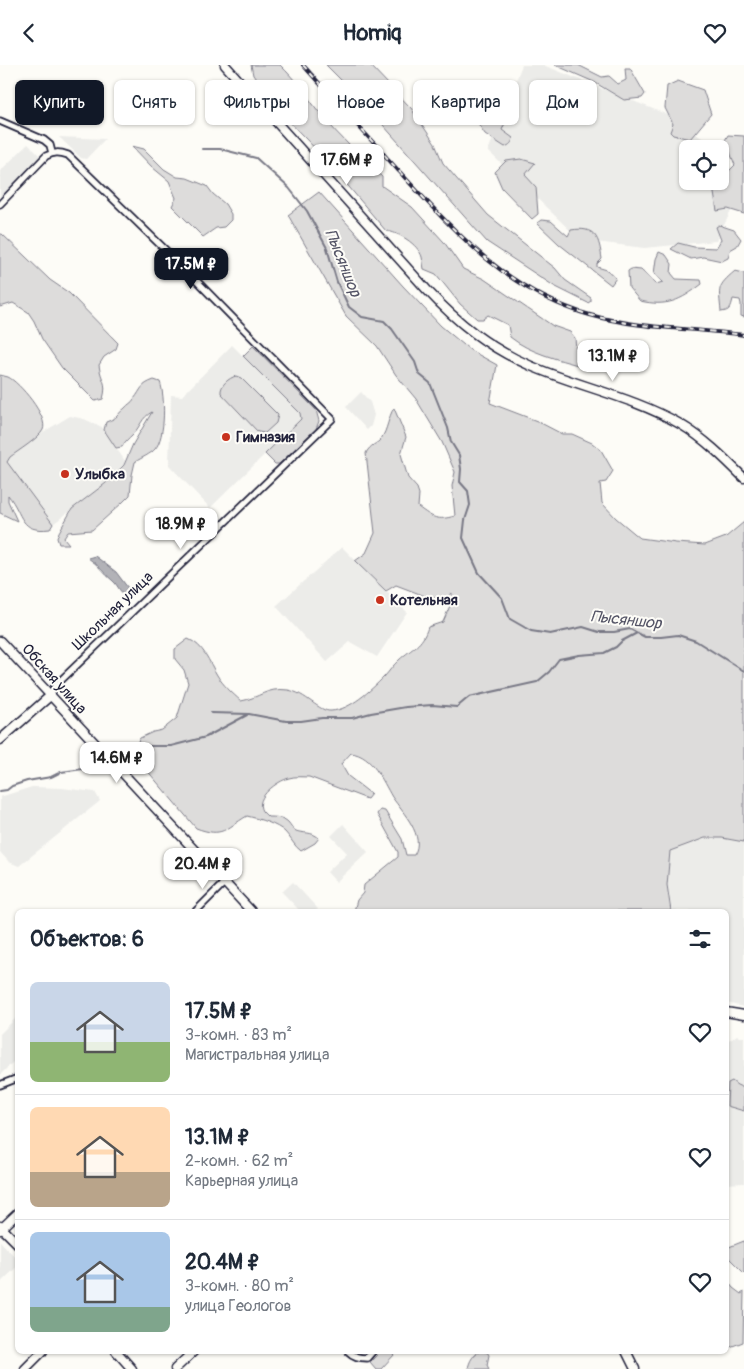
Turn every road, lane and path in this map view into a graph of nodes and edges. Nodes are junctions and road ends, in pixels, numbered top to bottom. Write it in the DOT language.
graph roads {
  1 [pos="225,65"];
  2 [pos="0,121"];
  3 [pos="52,153"];
  4 [pos="0,204"];
  5 [pos="744,478"];
  6 [pos="0,641"];
  7 [pos="50,696"];
  8 [pos="0,740"];
  9 [pos="224,883"];
  10 [pos="198,909"];
  11 [pos="250,909"];
  12 [pos="729,1012"];
  13 [pos="744,1015"];
  14 [pos="15,1080"];
  15 [pos="0,1085"];
  16 [pos="15,1216"];
  17 [pos="1,1228"];
  18 [pos="15,1241"];
  19 [pos="40,1354"];
  20 [pos="119,1354"];
  21 [pos="191,1354"];
  22 [pos="350,1354"];
  23 [pos="370,1354"];
  24 [pos="628,1354"];
  25 [pos="25,1369"];
  26 [pos="132,1369"];
  27 [pos="175,1369"];
  28 [pos="635,1369"];
  1 -- 5 [label="main road"];
  2 -- 3 [label="street"];
  3 -- 4 [label="street"];
  3 -- 7 [label="street, Школьная улица"];
  6 -- 7 [label="main road, Обская улица"];
  7 -- 8 [label="main road, Школьная улица"];
  7 -- 9 [label="main road, Обская улица"];
  9 -- 10 [label="street"];
  9 -- 11 [label="main road, Обская улица"];
  12 -- 13 [label="main road"];
  14 -- 15 [label="street"];
  16 -- 17 [label="main road"];
  17 -- 18 [label="main road"];
  19 -- 25 [label="main road"];
  20 -- 26 [label="main road"];
  21 -- 27 [label="main road"];
  22 -- 23 [label="street"];
  24 -- 28 [label="main road"];
}
